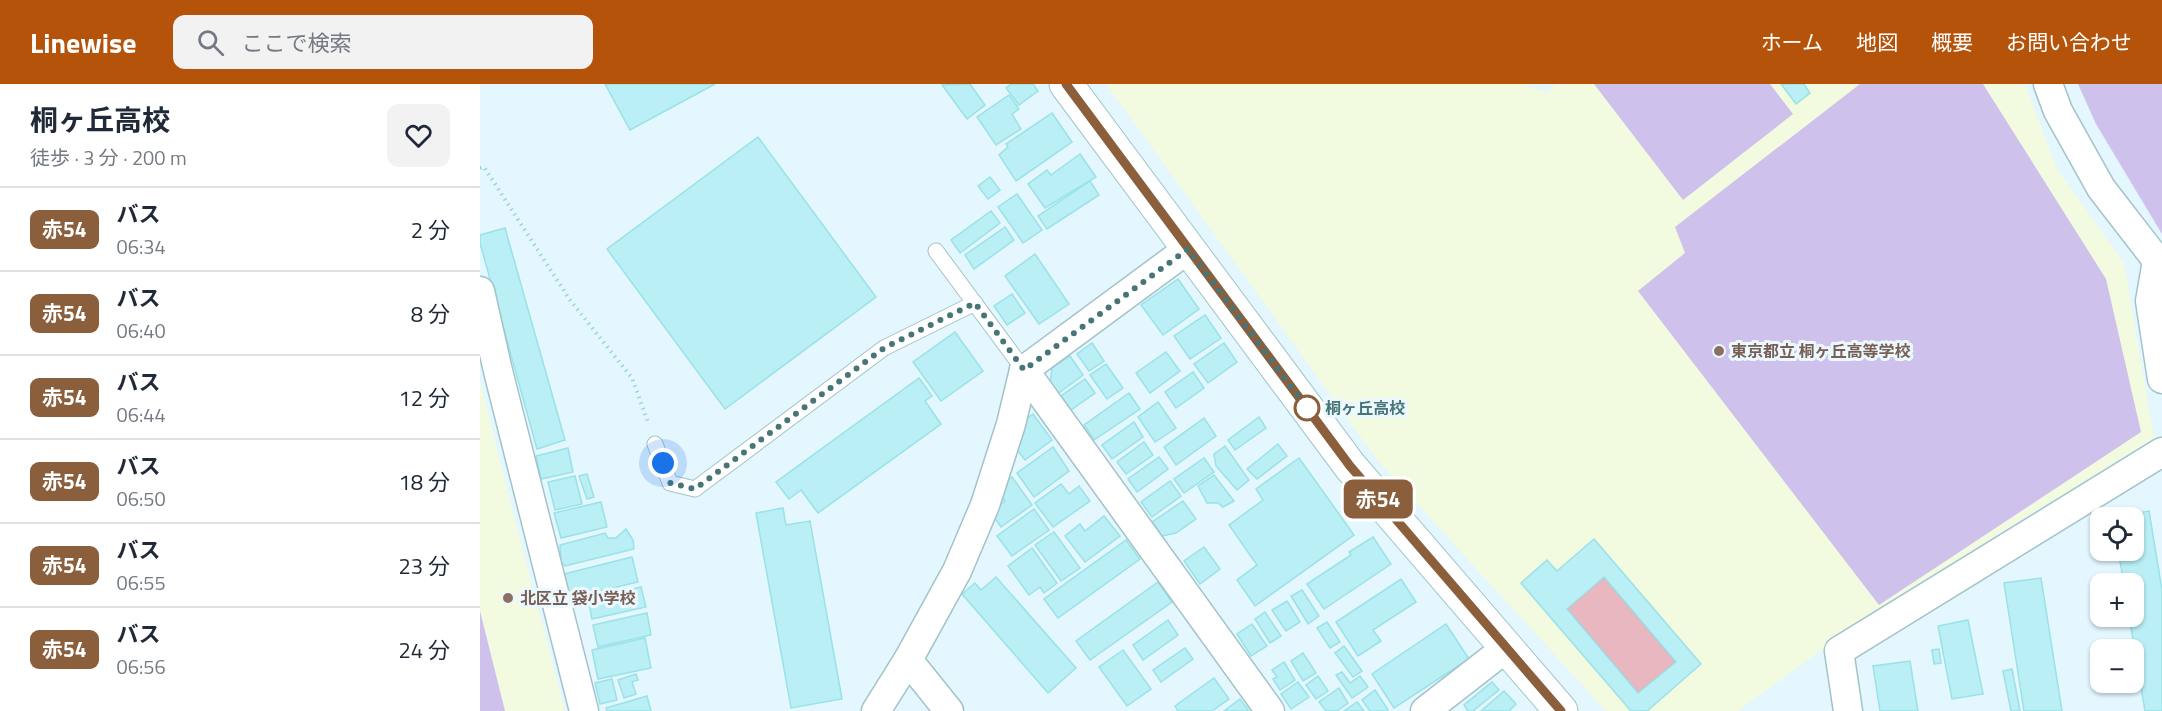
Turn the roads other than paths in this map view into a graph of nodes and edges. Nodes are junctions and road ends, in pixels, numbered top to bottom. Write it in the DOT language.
graph roads {
  1 [pos="1066,84"];
  2 [pos="2048,84"];
  3 [pos="1188,249"];
  4 [pos="936,251"];
  5 [pos="2159,264"];
  6 [pos="480,291"];
  7 [pos="975,303"];
  8 [pos="1024,370"];
  9 [pos="2162,379"];
  10 [pos="655,444"];
  11 [pos="2162,452"];
  12 [pos="1506,648"];
  13 [pos="908,660"];
  14 [pos="584,711"];
  15 [pos="876,711"];
  16 [pos="949,711"];
  17 [pos="1270,711"];
  18 [pos="1425,711"];
  19 [pos="1561,711"];
  20 [pos="1848,711"];
  1 -- 3 [label="street"];
  2 -- 5 [label="street"];
  3 -- 8 [label="street"];
  3 -- 12 [label="street"];
  4 -- 7 [label="lane"];
  5 -- 9 [label="street"];
  6 -- 14 [label="street"];
  7 -- 8 [label="lane"];
  7 -- 10 [label="lane"];
  8 -- 13 [label="street"];
  8 -- 17 [label="street"];
  11 -- 20 [label="street"];
  12 -- 18 [label="street"];
  12 -- 19 [label="street"];
  13 -- 15 [label="street"];
  13 -- 16 [label="street"];
}
